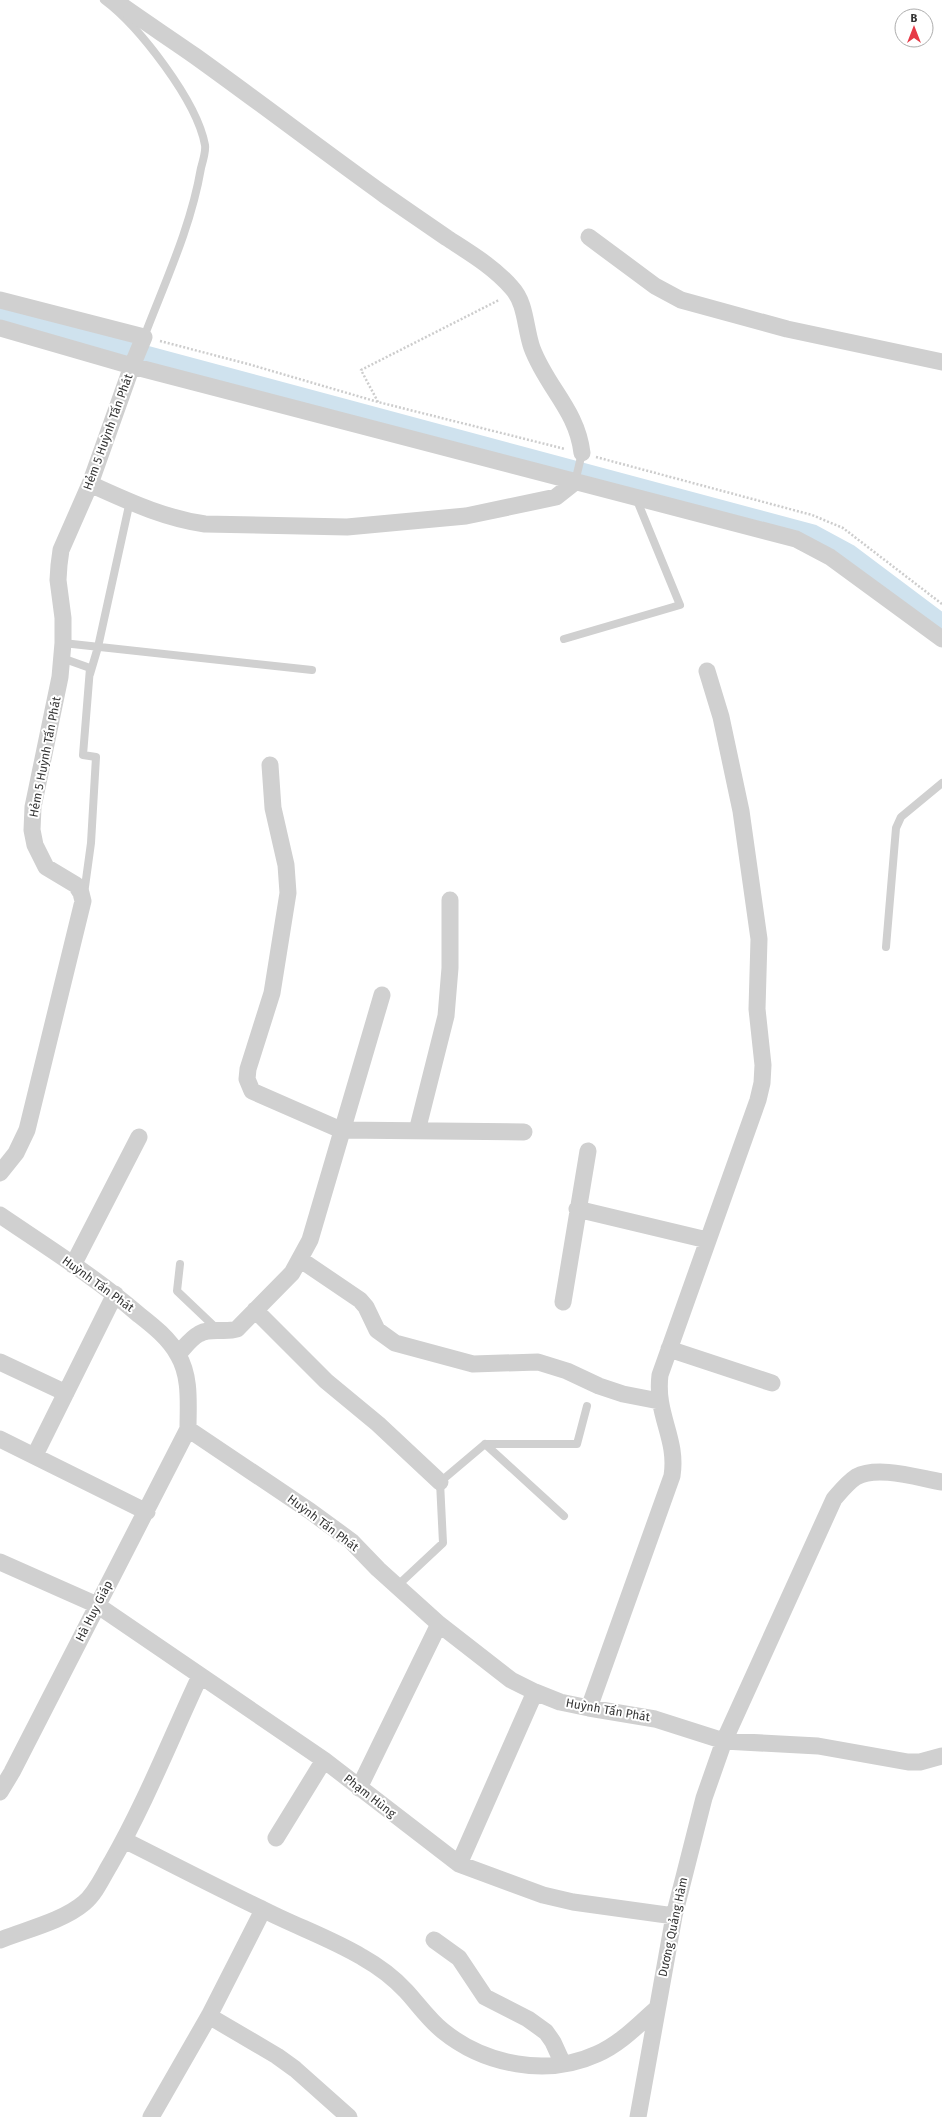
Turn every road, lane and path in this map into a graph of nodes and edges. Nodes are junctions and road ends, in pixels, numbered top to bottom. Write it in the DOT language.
graph roads {
  1 [pos="108,0"];
  2 [pos="589,237"];
  3 [pos="0,300"];
  4 [pos="499,300"];
  5 [pos="0,328"];
  6 [pos="137,353"];
  7 [pos="942,362"];
  8 [pos="378,402"];
  9 [pos="582,453"];
  10 [pos="575,482"];
  11 [pos="90,484"];
  12 [pos="635,497"];
  13 [pos="130,501"];
  14 [pos="942,604"];
  15 [pos="564,639"];
  16 [pos="942,639"];
  17 [pos="98,647"];
  18 [pos="63,651"];
  19 [pos="312,670"];
  20 [pos="707,671"];
  21 [pos="89,674"];
  22 [pos="270,765"];
  23 [pos="942,783"];
  24 [pos="450,900"];
  25 [pos="82,901"];
  26 [pos="886,947"];
  27 [pos="382,995"];
  28 [pos="341,1130"];
  29 [pos="417,1131"];
  30 [pos="524,1132"];
  31 [pos="139,1137"];
  32 [pos="588,1151"];
  33 [pos="0,1173"];
  34 [pos="577,1209"];
  35 [pos="0,1216"];
  36 [pos="707,1240"];
  37 [pos="300,1260"];
  38 [pos="180,1264"];
  39 [pos="73,1265"];
  40 [pos="115,1294"];
  41 [pos="563,1302"];
  42 [pos="255,1310"];
  43 [pos="219,1331"];
  44 [pos="669,1349"];
  45 [pos="178,1354"];
  46 [pos="0,1362"];
  47 [pos="772,1383"];
  48 [pos="66,1393"];
  49 [pos="659,1401"];
  50 [pos="587,1406"];
  51 [pos="188,1429"];
  52 [pos="0,1439"];
  53 [pos="485,1444"];
  54 [pos="35,1455"];
  55 [pos="440,1482"];
  56 [pos="942,1482"];
  57 [pos="147,1512"];
  58 [pos="564,1516"];
  59 [pos="0,1562"];
  60 [pos="397,1586"];
  61 [pos="97,1605"];
  62 [pos="439,1624"];
  63 [pos="200,1676"];
  64 [pos="535,1692"];
  65 [pos="589,1708"];
  66 [pos="724,1741"];
  67 [pos="942,1756"];
  68 [pos="324,1760"];
  69 [pos="359,1788"];
  70 [pos="0,1792"];
  71 [pos="276,1838"];
  72 [pos="124,1840"];
  73 [pos="459,1864"];
  74 [pos="263,1910"];
  75 [pos="674,1916"];
  76 [pos="0,1940"];
  77 [pos="434,1940"];
  78 [pos="656,2009"];
  79 [pos="209,2016"];
  80 [pos="563,2064"];
  81 [pos="151,2117"];
  82 [pos="348,2117"];
  83 [pos="638,2117"];
  1 -- 6 [label="lane"];
  1 -- 9 [label="street"];
  2 -- 7 [label="street"];
  3 -- 6 [label="street"];
  4 -- 8 [label="path"];
  5 -- 6 [label="street"];
  6 -- 8 [label="path"];
  6 -- 10 [label="street"];
  6 -- 11 [label="street, Hẻm 5 Huỳnh Tấn Phát"];
  8 -- 9 [label="path"];
  9 -- 10 [label="lane"];
  9 -- 14 [label="path"];
  10 -- 12 [label="street"];
  10 -- 13 [label="street"];
  11 -- 13 [label="street"];
  11 -- 18 [label="street, Hẻm 5 Huỳnh Tấn Phát"];
  12 -- 15 [label="lane"];
  12 -- 16 [label="street"];
  13 -- 17 [label="lane"];
  17 -- 18 [label="lane"];
  17 -- 19 [label="lane"];
  17 -- 21 [label="lane"];
  18 -- 21 [label="lane"];
  18 -- 25 [label="street, Hẻm 5 Huỳnh Tấn Phát"];
  20 -- 36 [label="street"];
  21 -- 25 [label="lane"];
  22 -- 28 [label="street"];
  23 -- 26 [label="lane"];
  24 -- 29 [label="street"];
  25 -- 33 [label="street"];
  27 -- 28 [label="street"];
  28 -- 29 [label="street"];
  28 -- 37 [label="street"];
  29 -- 30 [label="street"];
  31 -- 39 [label="street"];
  32 -- 34 [label="street"];
  34 -- 36 [label="street"];
  34 -- 41 [label="street"];
  35 -- 39 [label="street, Huỳnh Tấn Phát"];
  36 -- 44 [label="street"];
  37 -- 42 [label="street"];
  37 -- 49 [label="street"];
  38 -- 43 [label="lane"];
  39 -- 40 [label="street, Huỳnh Tấn Phát"];
  40 -- 45 [label="street, Huỳnh Tấn Phát"];
  40 -- 48 [label="street"];
  42 -- 43 [label="street"];
  42 -- 55 [label="street"];
  43 -- 45 [label="street"];
  44 -- 47 [label="street"];
  44 -- 49 [label="street"];
  45 -- 51 [label="street, Huỳnh Tấn Phát"];
  46 -- 48 [label="street"];
  48 -- 54 [label="street"];
  49 -- 65 [label="street"];
  50 -- 53 [label="lane"];
  51 -- 57 [label="street, Hà Huy Giáp"];
  51 -- 60 [label="street, Huỳnh Tấn Phát"];
  52 -- 54 [label="street"];
  53 -- 55 [label="lane"];
  53 -- 58 [label="lane"];
  54 -- 57 [label="street"];
  55 -- 60 [label="lane"];
  56 -- 66 [label="street, Dương Quảng Hàm"];
  57 -- 61 [label="street, Hà Huy Giáp"];
  59 -- 61 [label="street, Phạm Hùng"];
  60 -- 62 [label="street, Huỳnh Tấn Phát"];
  61 -- 63 [label="street, Phạm Hùng"];
  61 -- 70 [label="street, Hà Huy Giáp"];
  62 -- 64 [label="street, Huỳnh Tấn Phát"];
  62 -- 69 [label="street"];
  63 -- 68 [label="street, Phạm Hùng"];
  63 -- 72 [label="street"];
  64 -- 65 [label="street, Huỳnh Tấn Phát"];
  64 -- 73 [label="street"];
  65 -- 66 [label="street, Huỳnh Tấn Phát"];
  66 -- 67 [label="street, Huỳnh Tấn Phát"];
  66 -- 75 [label="street, Dương Quảng Hàm"];
  68 -- 69 [label="street, Phạm Hùng"];
  68 -- 71 [label="street"];
  69 -- 73 [label="street, Phạm Hùng"];
  72 -- 74 [label="street"];
  72 -- 76 [label="street"];
  73 -- 75 [label="street, Phạm Hùng"];
  74 -- 79 [label="street"];
  74 -- 80 [label="street"];
  75 -- 78 [label="street, Dương Quảng Hàm"];
  77 -- 80 [label="street"];
  78 -- 80 [label="street"];
  78 -- 83 [label="street, Dương Quảng Hàm"];
  79 -- 81 [label="street"];
  79 -- 82 [label="street"];
}
